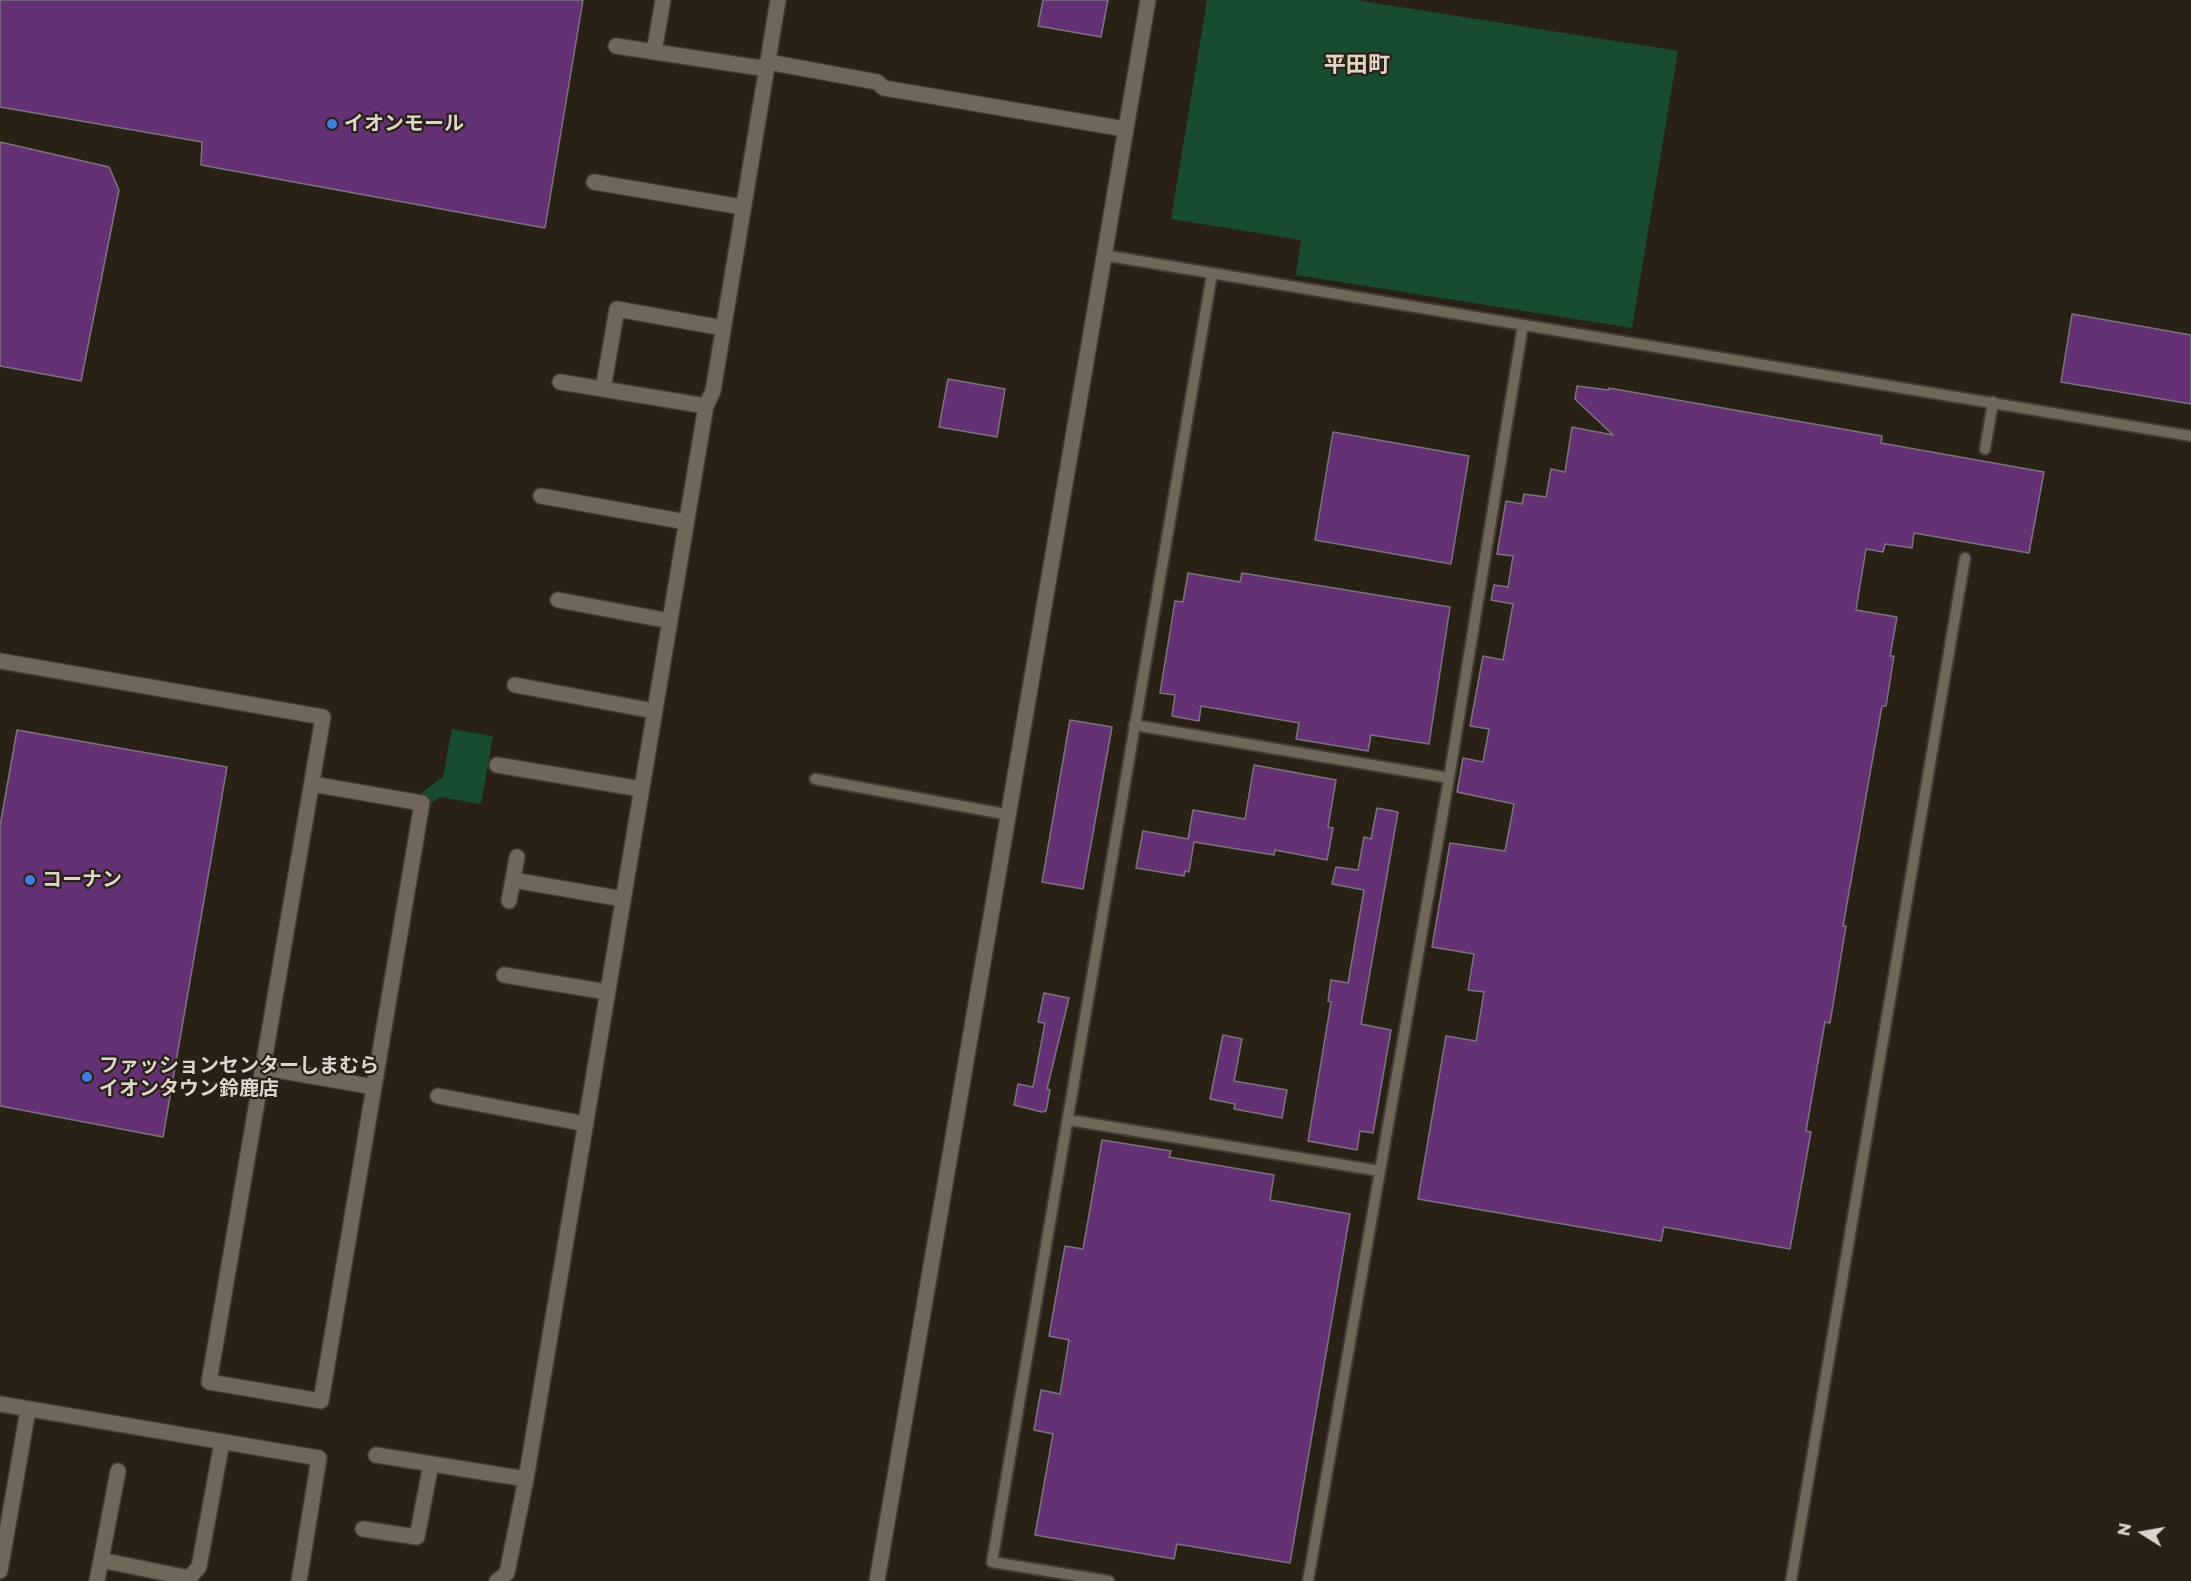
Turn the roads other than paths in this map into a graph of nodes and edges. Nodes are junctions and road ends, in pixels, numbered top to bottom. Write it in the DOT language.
graph roads {
  1 [pos="663,0"];
  2 [pos="778,0"];
  3 [pos="1148,0"];
  4 [pos="616,46"];
  5 [pos="654,52"];
  6 [pos="767,65"];
  7 [pos="1125,129"];
  8 [pos="594,182"];
  9 [pos="742,207"];
  10 [pos="1103,255"];
  11 [pos="1212,274"];
  12 [pos="1523,326"];
  13 [pos="723,328"];
  14 [pos="560,382"];
  15 [pos="603,389"];
  16 [pos="1993,402"];
  17 [pos="706,406"];
  18 [pos="2191,436"];
  19 [pos="1985,450"];
  20 [pos="542,496"];
  21 [pos="687,522"];
  22 [pos="1965,558"];
  23 [pos="558,600"];
  24 [pos="670,621"];
  25 [pos="0,661"];
  26 [pos="515,685"];
  27 [pos="654,711"];
  28 [pos="1134,725"];
  29 [pos="497,765"];
  30 [pos="1449,778"];
  31 [pos="815,779"];
  32 [pos="312,784"];
  33 [pos="641,789"];
  34 [pos="1010,815"];
  35 [pos="518,857"];
  36 [pos="513,880"];
  37 [pos="622,899"];
  38 [pos="509,901"];
  39 [pos="504,975"];
  40 [pos="608,992"];
  41 [pos="265,1068"];
  42 [pos="374,1087"];
  43 [pos="438,1096"];
  44 [pos="1069,1120"];
  45 [pos="586,1124"];
  46 [pos="1380,1171"];
  47 [pos="0,1404"];
  48 [pos="28,1410"];
  49 [pos="222,1442"];
  50 [pos="376,1455"];
  51 [pos="430,1464"];
  52 [pos="118,1471"];
  53 [pos="525,1479"];
  54 [pos="363,1529"];
  55 [pos="101,1560"];
  56 [pos="0,1571"];
  57 [pos="97,1581"];
  58 [pos="298,1581"];
  59 [pos="497,1581"];
  60 [pos="877,1581"];
  61 [pos="1108,1581"];
  62 [pos="1308,1581"];
  63 [pos="1791,1581"];
  1 -- 5 [label="street"];
  2 -- 6 [label="street"];
  3 -- 7 [label="street"];
  4 -- 5 [label="street"];
  5 -- 6 [label="street"];
  6 -- 7 [label="street"];
  6 -- 9 [label="street"];
  7 -- 10 [label="street"];
  8 -- 9 [label="street"];
  9 -- 13 [label="street"];
  10 -- 11 [label="lane"];
  10 -- 34 [label="street"];
  11 -- 12 [label="lane"];
  11 -- 28 [label="lane"];
  12 -- 16 [label="lane"];
  12 -- 30 [label="lane"];
  13 -- 15 [label="street"];
  13 -- 17 [label="street"];
  14 -- 15 [label="street"];
  15 -- 17 [label="street"];
  16 -- 18 [label="lane"];
  16 -- 19 [label="lane"];
  17 -- 21 [label="street"];
  20 -- 21 [label="street"];
  21 -- 24 [label="street"];
  22 -- 63 [label="lane"];
  23 -- 24 [label="street"];
  24 -- 27 [label="street"];
  25 -- 32 [label="street"];
  26 -- 27 [label="street"];
  27 -- 33 [label="street"];
  28 -- 30 [label="lane"];
  28 -- 44 [label="lane"];
  29 -- 33 [label="street"];
  30 -- 46 [label="lane"];
  31 -- 34 [label="lane"];
  32 -- 41 [label="street"];
  32 -- 42 [label="street"];
  33 -- 37 [label="street"];
  34 -- 60 [label="street"];
  35 -- 36 [label="street"];
  36 -- 37 [label="street"];
  36 -- 38 [label="street"];
  37 -- 40 [label="street"];
  39 -- 40 [label="street"];
  40 -- 45 [label="street"];
  41 -- 42 [label="street"];
  41 -- 42 [label="street"];
  43 -- 45 [label="street"];
  44 -- 46 [label="lane"];
  44 -- 61 [label="lane"];
  45 -- 53 [label="street"];
  46 -- 62 [label="lane"];
  47 -- 48 [label="street"];
  48 -- 49 [label="street"];
  48 -- 56 [label="street"];
  49 -- 55 [label="street"];
  49 -- 58 [label="street"];
  50 -- 51 [label="street"];
  51 -- 53 [label="street"];
  51 -- 54 [label="street"];
  52 -- 55 [label="street"];
  53 -- 59 [label="street"];
  55 -- 57 [label="street"];
}
